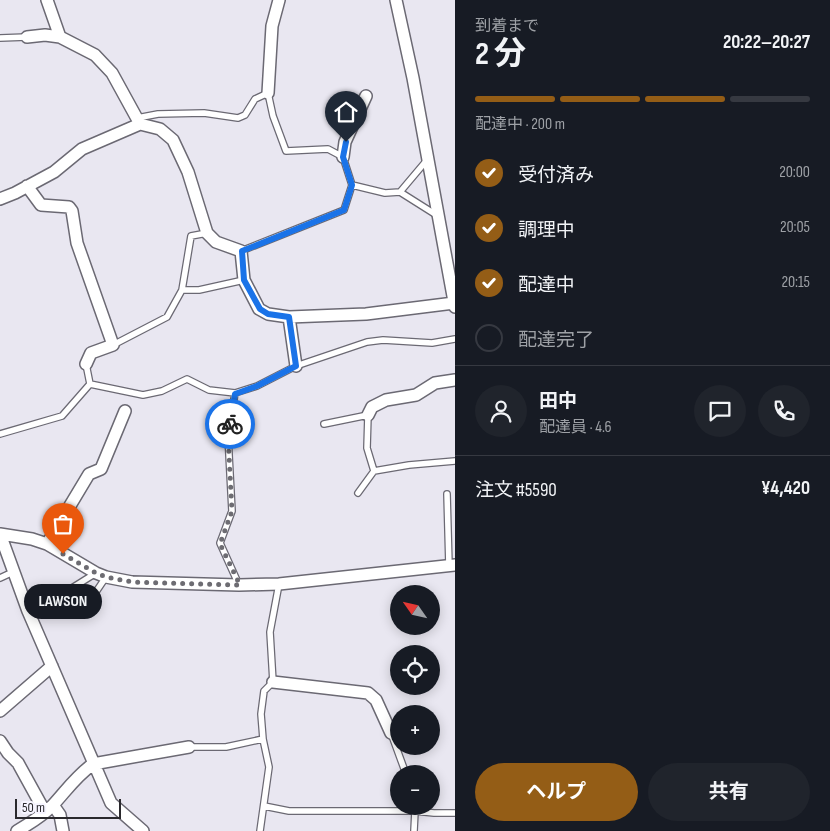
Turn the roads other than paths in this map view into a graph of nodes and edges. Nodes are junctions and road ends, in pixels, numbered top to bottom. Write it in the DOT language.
graph roads {
  1 [pos="47,0"];
  2 [pos="279,0"];
  3 [pos="396,0"];
  4 [pos="27,37"];
  5 [pos="60,37"];
  6 [pos="0,38"];
  7 [pos="268,93"];
  8 [pos="366,96"];
  9 [pos="139,121"];
  10 [pos="343,157"];
  11 [pos="427,160"];
  12 [pos="352,185"];
  13 [pos="27,186"];
  14 [pos="400,192"];
  15 [pos="0,199"];
  16 [pos="438,216"];
  17 [pos="207,233"];
  18 [pos="242,251"];
  19 [pos="244,280"];
  20 [pos="453,288"];
  21 [pos="182,290"];
  22 [pos="455,305"];
  23 [pos="289,317"];
  24 [pos="455,339"];
  25 [pos="113,345"];
  26 [pos="86,364"];
  27 [pos="296,366"];
  28 [pos="455,380"];
  29 [pos="90,384"];
  30 [pos="235,394"];
  31 [pos="125,411"];
  32 [pos="368,415"];
  33 [pos="324,424"];
  34 [pos="0,434"];
  35 [pos="455,461"];
  36 [pos="374,472"];
  37 [pos="358,494"];
  38 [pos="447,494"];
  39 [pos="0,534"];
  40 [pos="47,544"];
  41 [pos="452,565"];
  42 [pos="13,572"];
  43 [pos="101,575"];
  44 [pos="0,578"];
  45 [pos="279,584"];
  46 [pos="240,585"];
  47 [pos="28,611"];
  48 [pos="83,611"];
  49 [pos="52,666"];
  50 [pos="273,682"];
  51 [pos="0,711"];
  52 [pos="390,731"];
  53 [pos="263,739"];
  54 [pos="0,741"];
  55 [pos="189,747"];
  56 [pos="4,755"];
  57 [pos="93,764"];
  58 [pos="264,806"];
  59 [pos="49,809"];
  60 [pos="390,809"];
  61 [pos="455,812"];
  62 [pos="440,813"];
  63 [pos="415,815"];
  64 [pos="17,831"];
  65 [pos="63,831"];
  66 [pos="143,831"];
  67 [pos="260,831"];
  68 [pos="414,831"];
  1 -- 5 [label="street"];
  2 -- 7 [label="street"];
  3 -- 11 [label="street"];
  4 -- 5 [label="street"];
  4 -- 6 [label="lane"];
  5 -- 9 [label="street"];
  7 -- 9 [label="lane"];
  7 -- 10 [label="lane"];
  8 -- 10 [label="street"];
  9 -- 13 [label="street"];
  9 -- 17 [label="street"];
  10 -- 12 [label="lane"];
  11 -- 14 [label="lane"];
  11 -- 16 [label="street"];
  12 -- 14 [label="lane"];
  12 -- 18 [label="lane"];
  13 -- 15 [label="street"];
  13 -- 25 [label="street"];
  14 -- 16 [label="lane"];
  16 -- 20 [label="street"];
  17 -- 18 [label="street"];
  17 -- 21 [label="lane"];
  18 -- 19 [label="street"];
  19 -- 21 [label="lane"];
  19 -- 23 [label="street"];
  20 -- 22 [label="street"];
  21 -- 25 [label="lane"];
  22 -- 23 [label="street"];
  23 -- 27 [label="street"];
  24 -- 27 [label="lane"];
  25 -- 26 [label="street"];
  26 -- 29 [label="lane"];
  27 -- 30 [label="lane"];
  28 -- 32 [label="street"];
  29 -- 30 [label="lane"];
  29 -- 34 [label="lane"];
  30 -- 46 [label="lane"];
  31 -- 40 [label="street"];
  32 -- 33 [label="lane"];
  32 -- 36 [label="lane"];
  35 -- 36 [label="lane"];
  36 -- 37 [label="lane"];
  38 -- 41 [label="lane"];
  39 -- 40 [label="street"];
  39 -- 42 [label="street"];
  40 -- 43 [label="street"];
  41 -- 45 [label="street"];
  42 -- 44 [label="lane"];
  42 -- 47 [label="street"];
  43 -- 46 [label="street"];
  43 -- 47 [label="lane"];
  43 -- 48 [label="lane"];
  45 -- 46 [label="street"];
  45 -- 50 [label="lane"];
  47 -- 49 [label="street"];
  49 -- 51 [label="street"];
  49 -- 57 [label="street"];
  50 -- 52 [label="street"];
  50 -- 53 [label="lane"];
  53 -- 55 [label="lane"];
  53 -- 58 [label="lane"];
  54 -- 56 [label="street"];
  55 -- 57 [label="street"];
  56 -- 59 [label="street"];
  57 -- 59 [label="street"];
  57 -- 66 [label="street"];
  58 -- 60 [label="lane"];
  58 -- 67 [label="lane"];
  59 -- 64 [label="street"];
  59 -- 65 [label="street"];
  61 -- 62 [label="lane"];
  63 -- 68 [label="lane"];
}
